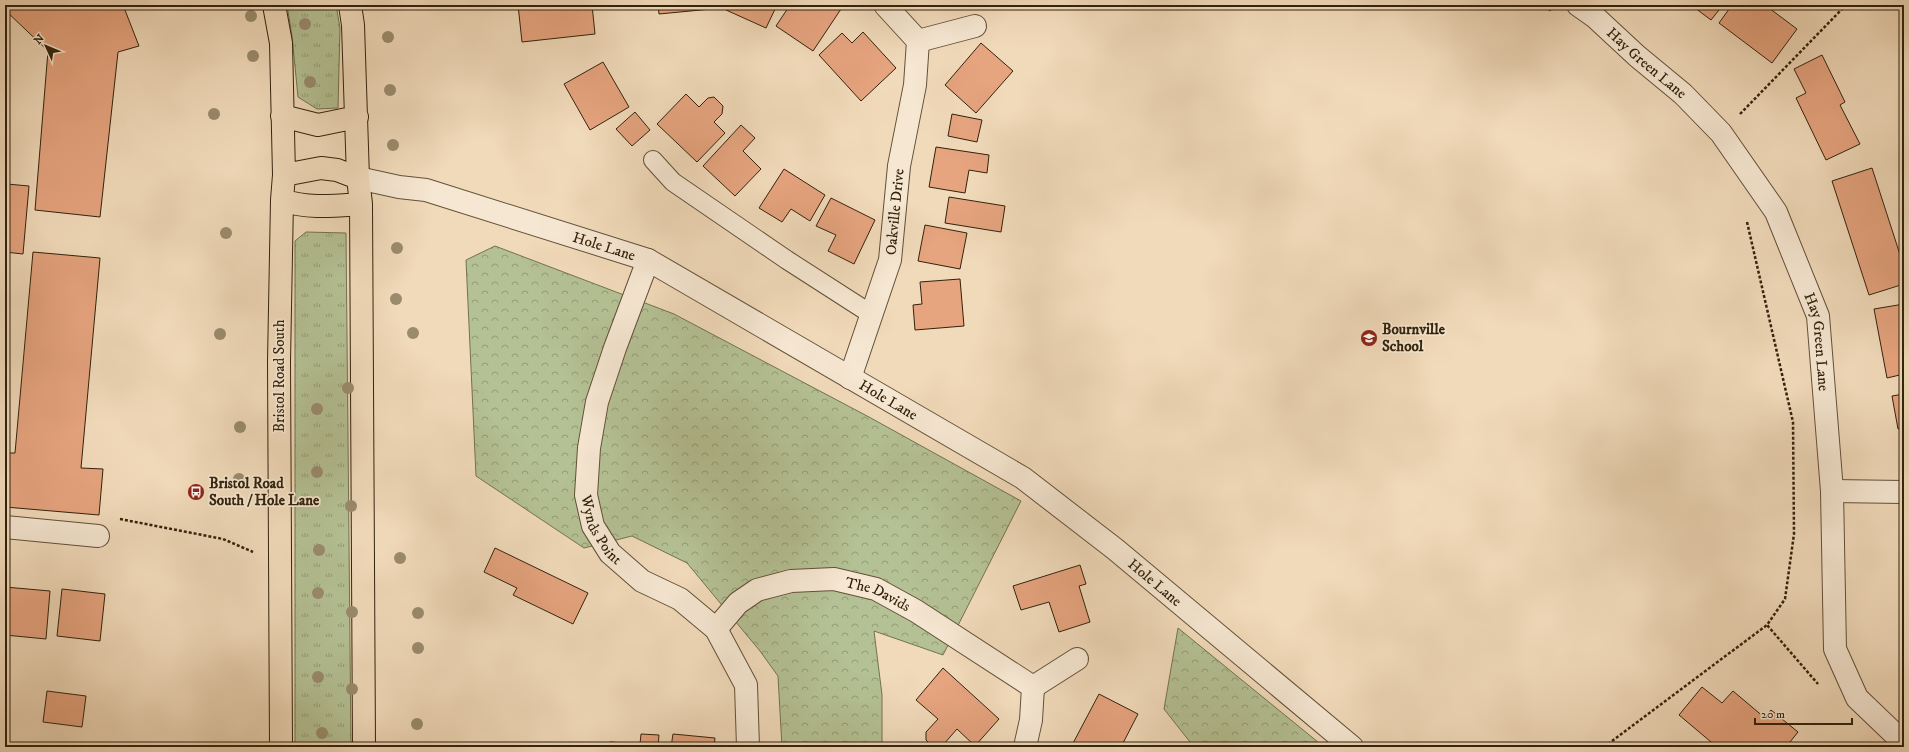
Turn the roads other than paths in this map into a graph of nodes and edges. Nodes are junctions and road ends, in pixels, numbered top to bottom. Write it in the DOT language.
graph roads {
  1 [pos="274,5"];
  2 [pos="350,5"];
  3 [pos="885,5"];
  4 [pos="1578,5"];
  5 [pos="975,26"];
  6 [pos="918,41"];
  7 [pos="282,116"];
  8 [pos="357,116"];
  9 [pos="653,160"];
  10 [pos="284,175"];
  11 [pos="358,178"];
  12 [pos="282,200"];
  13 [pos="360,204"];
  14 [pos="648,260"];
  15 [pos="871,314"];
  16 [pos="850,378"];
  17 [pos="1832,491"];
  18 [pos="1904,492"];
  19 [pos="5,527"];
  20 [pos="98,536"];
  21 [pos="716,629"];
  22 [pos="1077,659"];
  23 [pos="1033,687"];
  24 [pos="1904,743"];
  25 [pos="281,747"];
  26 [pos="364,747"];
  27 [pos="748,747"];
  28 [pos="1025,747"];
  29 [pos="1352,747"];
  1 -- 7 [label="highway, Bristol Road South"];
  2 -- 8 [label="highway"];
  3 -- 6 [label="street"];
  4 -- 17 [label="street, Hay Green Lane"];
  5 -- 6 [label="street"];
  6 -- 15 [label="street, Oakville Drive"];
  7 -- 8 [label="highway"];
  7 -- 10 [label="highway, Bristol Road South"];
  8 -- 11 [label="highway"];
  9 -- 15 [label="lane"];
  10 -- 11 [label="highway"];
  10 -- 12 [label="highway, Bristol Road South"];
  11 -- 13 [label="highway"];
  11 -- 14 [label="street, Hole Lane"];
  12 -- 13 [label="highway"];
  12 -- 25 [label="highway, Bristol Road South"];
  13 -- 26 [label="highway"];
  14 -- 16 [label="street, Hole Lane"];
  14 -- 21 [label="street, Wynds Point"];
  15 -- 16 [label="street, Oakville Drive"];
  16 -- 29 [label="street, Hole Lane"];
  17 -- 18 [label="street"];
  17 -- 24 [label="street, Hay Green Lane"];
  19 -- 20 [label="street"];
  21 -- 23 [label="street, The Davids"];
  21 -- 27 [label="street, Wynds Point"];
  22 -- 23 [label="street"];
  23 -- 28 [label="street"];
}
